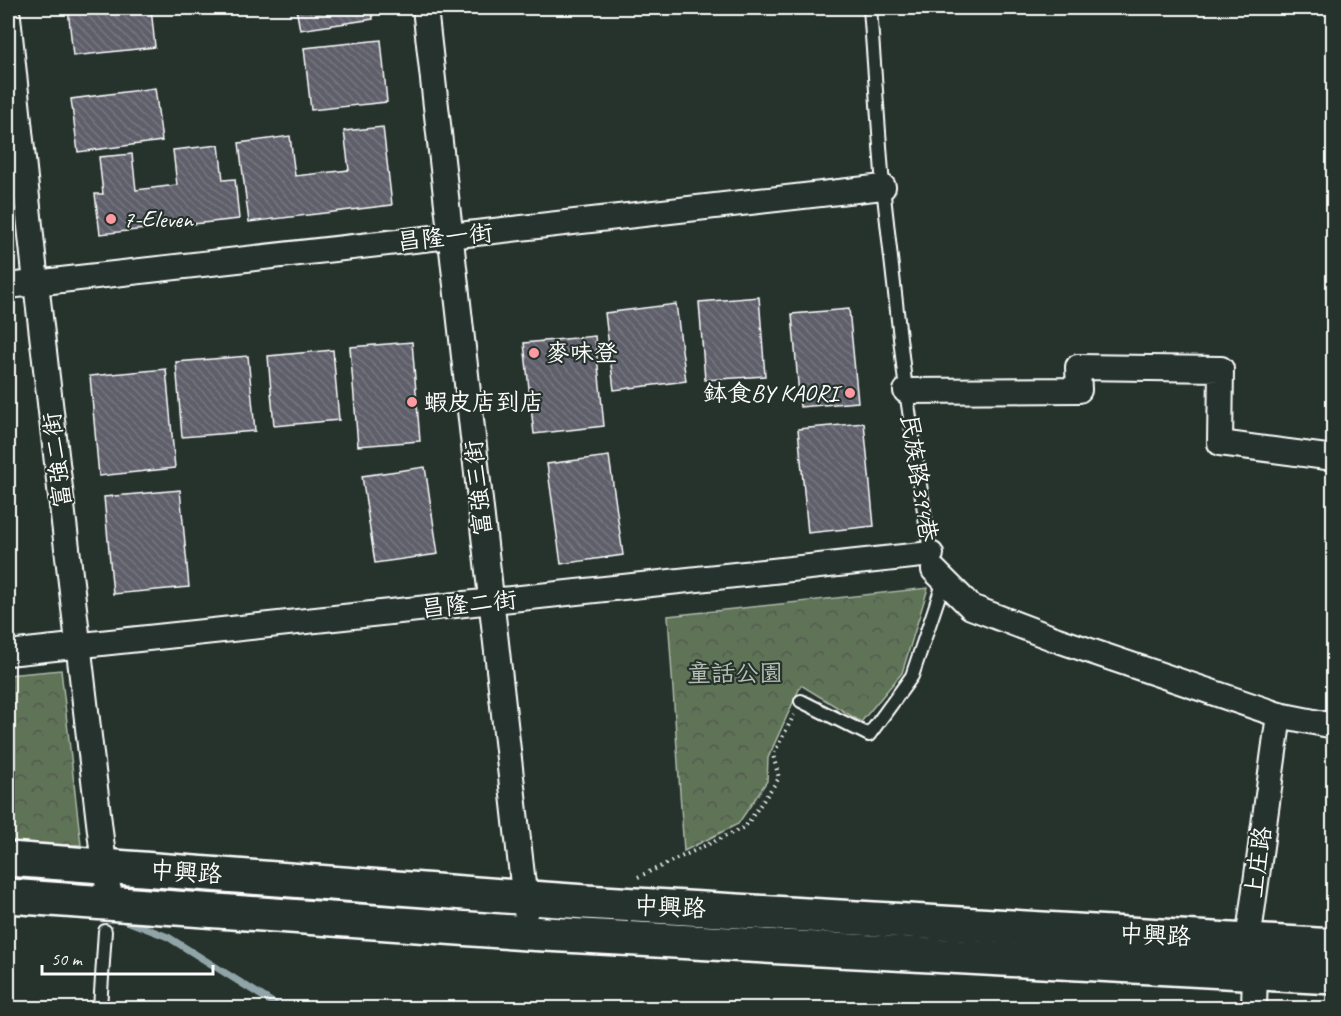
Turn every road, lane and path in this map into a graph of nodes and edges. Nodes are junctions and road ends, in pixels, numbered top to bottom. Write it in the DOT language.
graph roads {
  1 [pos="424,8"];
  2 [pos="870,8"];
  3 [pos="8,17"];
  4 [pos="883,187"];
  5 [pos="450,236"];
  6 [pos="36,283"];
  7 [pos="8,286"];
  8 [pos="906,392"];
  9 [pos="1334,458"];
  10 [pos="936,569"];
  11 [pos="490,601"];
  12 [pos="79,645"];
  13 [pos="8,653"];
  14 [pos="801,701"];
  15 [pos="1279,715"];
  16 [pos="1334,726"];
  17 [pos="8,859"];
  18 [pos="104,865"];
  19 [pos="628,882"];
  20 [pos="8,896"];
  21 [pos="525,897"];
  22 [pos="108,917"];
  23 [pos="527,933"];
  24 [pos="1248,941"];
  25 [pos="1334,946"];
  26 [pos="1255,973"];
  27 [pos="1334,977"];
  28 [pos="100,1008"];
  29 [pos="1254,1008"];
  1 -- 5 [label="street, 富強三街"];
  2 -- 4 [label="lane, 民族路394巷"];
  3 -- 6 [label="street, 富強二街"];
  4 -- 5 [label="street, 昌隆一街"];
  4 -- 8 [label="lane, 民族路394巷"];
  5 -- 6 [label="street, 昌隆一街"];
  5 -- 11 [label="street, 富強三街"];
  6 -- 7 [label="street, 昌隆一街"];
  6 -- 12 [label="street, 富強二街"];
  8 -- 9 [label="street"];
  8 -- 10 [label="lane, 民族路394巷"];
  10 -- 11 [label="street, 昌隆二街"];
  10 -- 14 [label="lane"];
  10 -- 15 [label="street"];
  11 -- 12 [label="street, 昌隆二街"];
  11 -- 21 [label="street, 富強三街"];
  12 -- 13 [label="street, 昌隆二街"];
  12 -- 18 [label="street, 富強二街"];
  14 -- 19 [label="path"];
  15 -- 16 [label="street"];
  15 -- 24 [label="street, 上庄路"];
  17 -- 18 [label="street, 中興路"];
  18 -- 21 [label="street, 中興路"];
  18 -- 22 [label="street, 富強二街"];
  20 -- 22 [label="street, 中興路"];
  21 -- 23 [label="street, 富強三街"];
  21 -- 24 [label="street, 中興路"];
  22 -- 23 [label="street, 中興路"];
  22 -- 28 [label="lane"];
  23 -- 26 [label="street, 中興路"];
  24 -- 25 [label="street, 中興路"];
  24 -- 26 [label="street, 上庄路"];
  26 -- 27 [label="street, 中興路"];
  26 -- 29 [label="street, 上庄路"];
}
